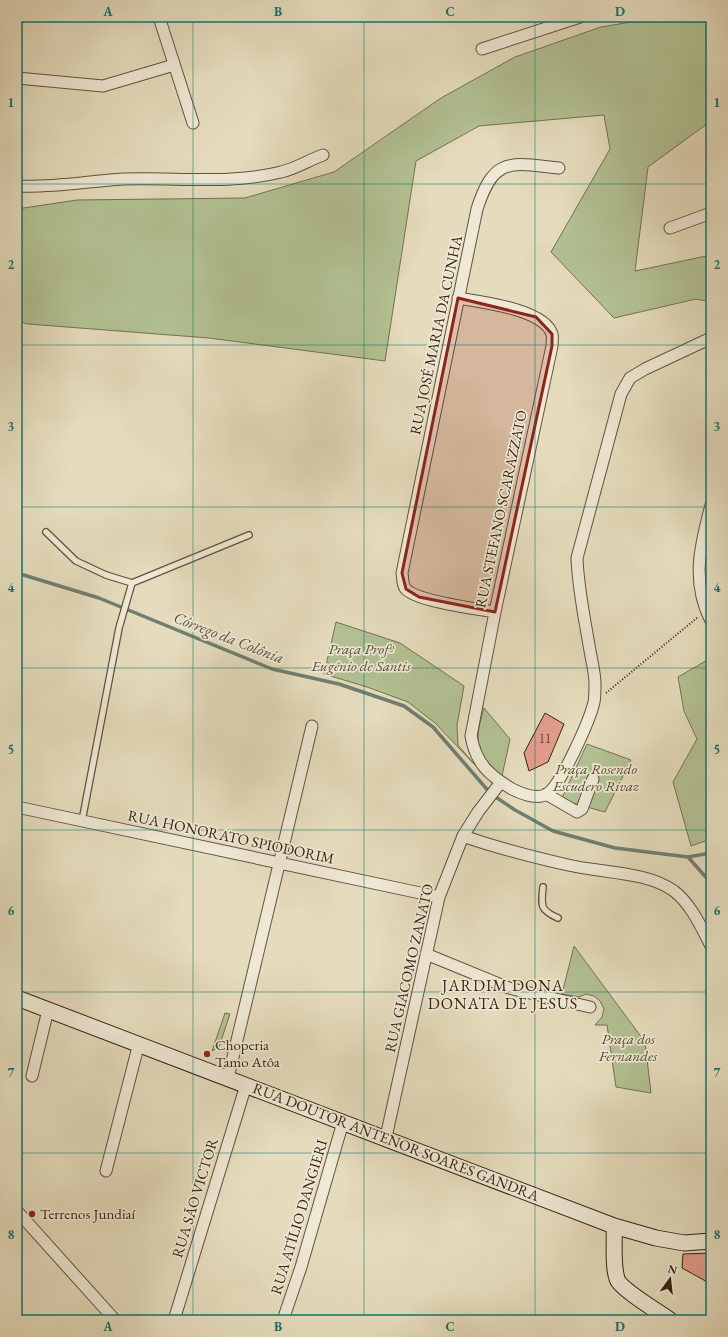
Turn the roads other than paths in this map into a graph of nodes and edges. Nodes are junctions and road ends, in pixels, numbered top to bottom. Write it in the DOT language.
graph roads {
  1 [pos="159,17"];
  2 [pos="580,17"];
  3 [pos="482,49"];
  4 [pos="174,65"];
  5 [pos="17,78"];
  6 [pos="193,123"];
  7 [pos="323,155"];
  8 [pos="559,168"];
  9 [pos="17,186"];
  10 [pos="711,213"];
  11 [pos="670,228"];
  12 [pos="458,298"];
  13 [pos="711,338"];
  14 [pos="711,505"];
  15 [pos="46,532"];
  16 [pos="249,535"];
  17 [pos="132,583"];
  18 [pos="495,612"];
  19 [pos="711,621"];
  20 [pos="312,726"];
  21 [pos="593,780"];
  22 [pos="498,786"];
  23 [pos="546,794"];
  24 [pos="17,807"];
  25 [pos="82,821"];
  26 [pos="463,836"];
  27 [pos="280,863"];
  28 [pos="543,887"];
  29 [pos="439,897"];
  30 [pos="558,918"];
  31 [pos="711,946"];
  32 [pos="426,954"];
  33 [pos="17,998"];
  34 [pos="590,1007"];
  35 [pos="48,1010"];
  36 [pos="139,1043"];
  37 [pos="32,1076"];
  38 [pos="228,1078"];
  39 [pos="246,1085"];
  40 [pos="343,1122"];
  41 [pos="386,1137"];
  42 [pos="106,1171"];
  43 [pos="17,1211"];
  44 [pos="614,1226"];
  45 [pos="711,1241"];
  46 [pos="115,1320"];
  47 [pos="174,1320"];
  48 [pos="283,1320"];
  49 [pos="670,1320"];
  1 -- 4 [label="street"];
  2 -- 3 [label="street"];
  4 -- 5 [label="street"];
  4 -- 6 [label="street"];
  7 -- 9 [label="street"];
  8 -- 12 [label="street, RUA JOSÉ MARIA DA CUNHA"];
  10 -- 11 [label="street"];
  12 -- 18 [label="street, RUA STEFANO SCARAZZATO"];
  12 -- 18 [label="street, RUA JOSÉ MARIA DA CUNHA"];
  13 -- 23 [label="street"];
  14 -- 19 [label="street"];
  15 -- 17 [label="lane"];
  16 -- 17 [label="lane"];
  17 -- 25 [label="lane"];
  18 -- 22 [label="street, RUA STEFANO SCARAZZATO"];
  20 -- 27 [label="street"];
  21 -- 23 [label="street"];
  22 -- 23 [label="street, RUA STEFANO SCARAZZATO"];
  22 -- 26 [label="street, RUA GIACOMO ZANATO"];
  24 -- 25 [label="street, RUA HONORATO SPIODORIM"];
  25 -- 27 [label="street, RUA HONORATO SPIODORIM"];
  26 -- 29 [label="street, RUA GIACOMO ZANATO"];
  26 -- 31 [label="street"];
  27 -- 29 [label="street, RUA HONORATO SPIODORIM"];
  27 -- 38 [label="street"];
  28 -- 30 [label="lane"];
  29 -- 32 [label="street, RUA GIACOMO ZANATO"];
  32 -- 34 [label="street"];
  32 -- 41 [label="street, RUA GIACOMO ZANATO"];
  33 -- 35 [label="main road, RUA DOUTOR ANTENOR SOARES GANDRA"];
  35 -- 36 [label="main road, RUA DOUTOR ANTENOR SOARES GANDRA"];
  35 -- 37 [label="street"];
  36 -- 38 [label="main road, RUA DOUTOR ANTENOR SOARES GANDRA"];
  36 -- 42 [label="street"];
  38 -- 39 [label="main road, RUA DOUTOR ANTENOR SOARES GANDRA"];
  39 -- 40 [label="main road, RUA DOUTOR ANTENOR SOARES GANDRA"];
  39 -- 47 [label="street, RUA SÃO VICTOR"];
  40 -- 41 [label="main road, RUA DOUTOR ANTENOR SOARES GANDRA"];
  40 -- 48 [label="street, RUA ATÍLIO DANGIERI"];
  41 -- 44 [label="main road, RUA DOUTOR ANTENOR SOARES GANDRA"];
  43 -- 46 [label="street"];
  44 -- 45 [label="main road, RUA DOUTOR ANTENOR SOARES GANDRA"];
  44 -- 49 [label="main road"];
}
